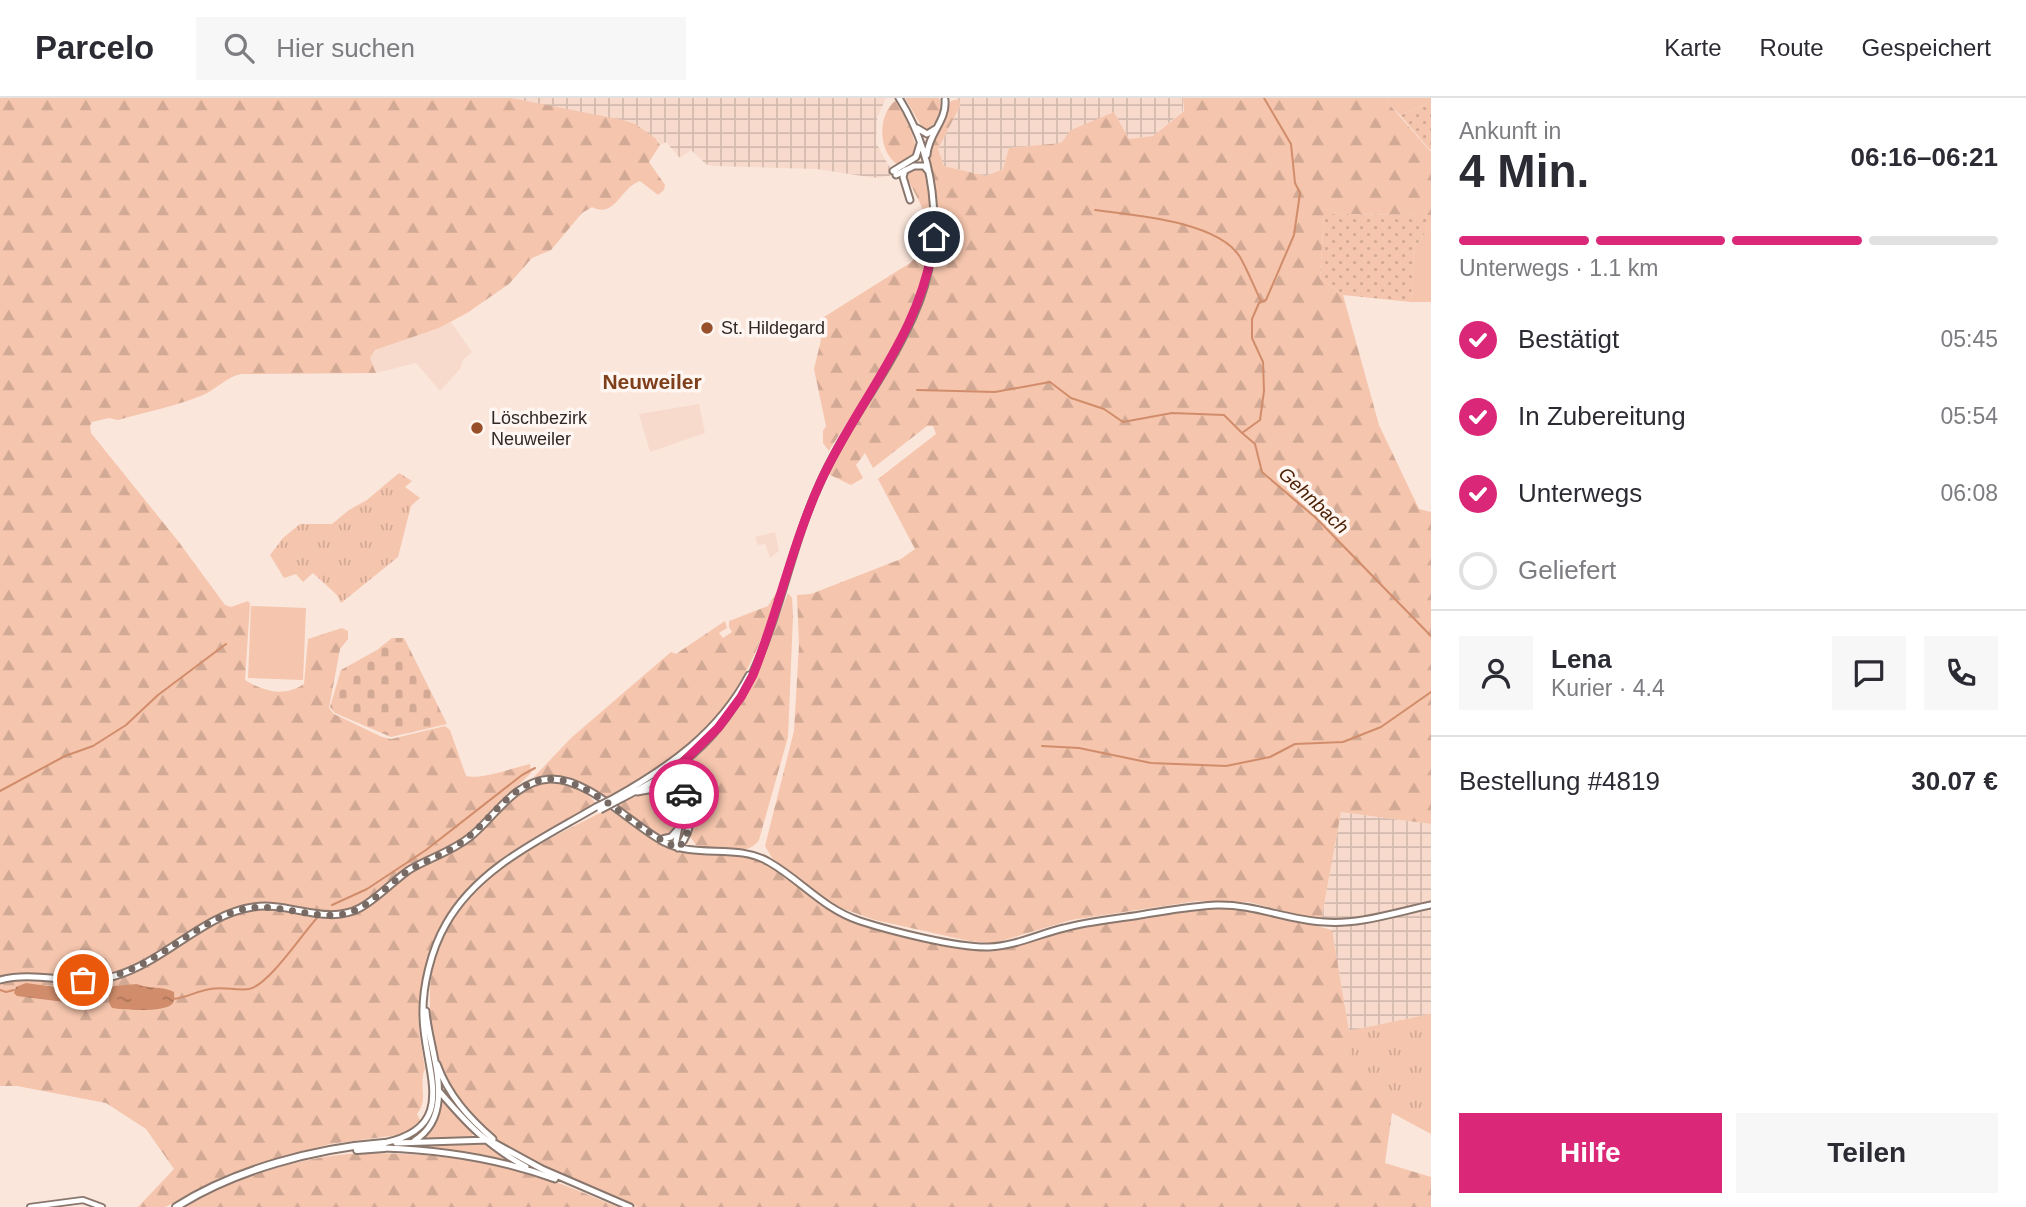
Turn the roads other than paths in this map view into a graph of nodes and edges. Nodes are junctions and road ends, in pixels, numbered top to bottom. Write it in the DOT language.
graph roads {
  1 [pos="900,99"];
  2 [pos="945,100"];
  3 [pos="913,123"];
  4 [pos="938,126"];
  5 [pos="919,138"];
  6 [pos="927,161"];
  7 [pos="905,170"];
  8 [pos="930,177"];
  9 [pos="910,200"];
  10 [pos="765,647"];
  11 [pos="681,763"];
  12 [pos="665,772"];
  13 [pos="678,785"];
  14 [pos="677,795"];
  15 [pos="624,797"];
  16 [pos="615,799"];
  17 [pos="681,825"];
  18 [pos="687,832"];
  19 [pos="659,839"];
  20 [pos="678,848"];
  21 [pos="699,850"];
  22 [pos="1431,905"];
  23 [pos="0,980"];
  24 [pos="425,994"];
  25 [pos="433,1054"];
  26 [pos="432,1076"];
  27 [pos="438,1090"];
  28 [pos="483,1140"];
  29 [pos="410,1143"];
  30 [pos="384,1146"];
  31 [pos="504,1148"];
  32 [pos="536,1172"];
  33 [pos="622,1204"];
  34 [pos="30,1207"];
  35 [pos="102,1207"];
  36 [pos="176,1207"];
  37 [pos="630,1207"];
  1 -- 3 [label="main road"];
  2 -- 4 [label="main road"];
  3 -- 4 [label="main road"];
  3 -- 5 [label="main road"];
  4 -- 6 [label="main road"];
  5 -- 6 [label="main road"];
  5 -- 7 [label="main road"];
  6 -- 8 [label="main road"];
  7 -- 8 [label="main road"];
  7 -- 9 [label="main road"];
  8 -- 10 [label="main road"];
  10 -- 11 [label="main road"];
  10 -- 12 [label="main road"];
  11 -- 12 [label="main road"];
  11 -- 13 [label="main road"];
  12 -- 13 [label="main road"];
  12 -- 14 [label="main road"];
  12 -- 15 [label="main road"];
  12 -- 16 [label="main road"];
  13 -- 18 [label="main road"];
  14 -- 15 [label="main road"];
  14 -- 17 [label="main road"];
  15 -- 16 [label="main road"];
  16 -- 24 [label="main road, bridge"];
  17 -- 19 [label="main road"];
  17 -- 20 [label="main road"];
  18 -- 20 [label="main road"];
  18 -- 21 [label="main road"];
  19 -- 20 [label="main road"];
  19 -- 23 [label="main road"];
  20 -- 21 [label="main road"];
  21 -- 22 [label="main road"];
  24 -- 25 [label="main road"];
  24 -- 26 [label="main road"];
  25 -- 27 [label="main road"];
  25 -- 31 [label="main road"];
  26 -- 27 [label="main road"];
  26 -- 30 [label="main road"];
  27 -- 28 [label="main road"];
  27 -- 29 [label="main road"];
  28 -- 29 [label="main road"];
  28 -- 31 [label="main road"];
  28 -- 32 [label="main road"];
  29 -- 30 [label="main road"];
  30 -- 32 [label="main road"];
  30 -- 36 [label="highway"];
  31 -- 33 [label="main road"];
  32 -- 33 [label="main road"];
  33 -- 37 [label="main road"];
  34 -- 35 [label="street"];
}
